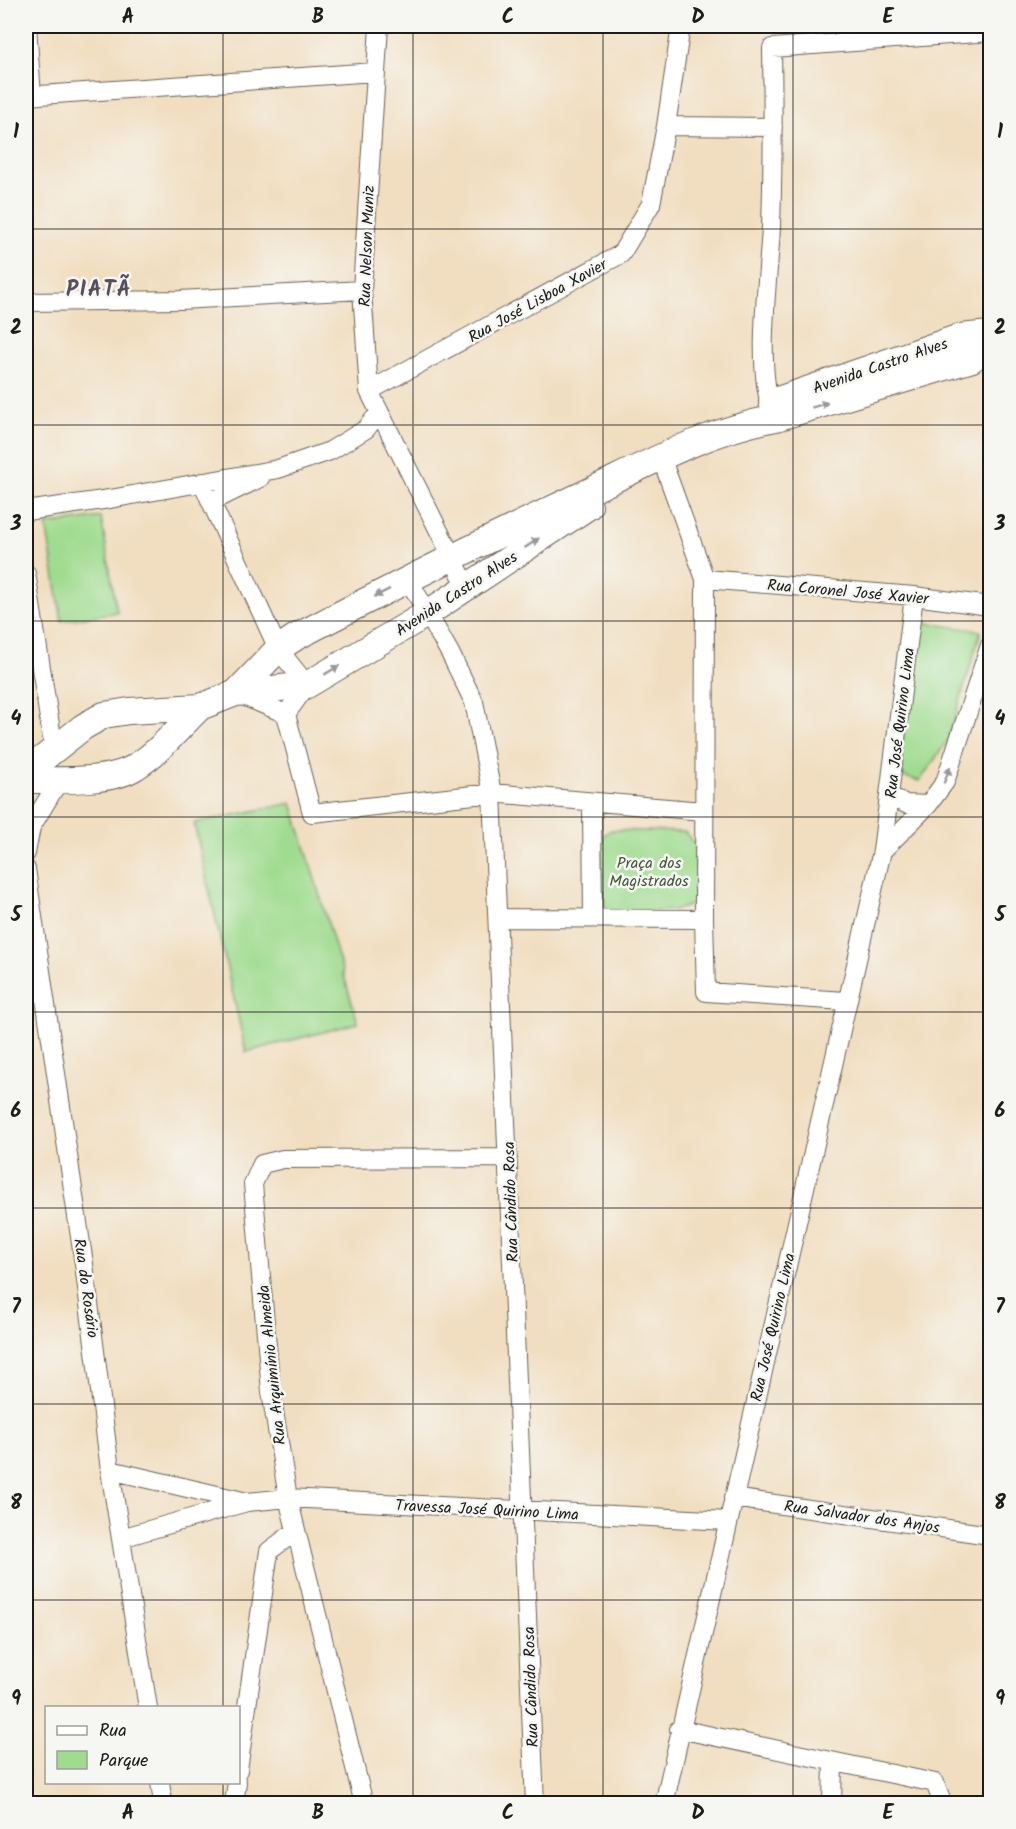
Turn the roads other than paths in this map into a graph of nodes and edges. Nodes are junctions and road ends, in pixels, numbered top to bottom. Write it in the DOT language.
graph roads {
  1 [pos="27,26"];
  2 [pos="379,26"];
  3 [pos="681,26"];
  4 [pos="990,32"];
  5 [pos="375,72"];
  6 [pos="29,96"];
  7 [pos="666,126"];
  8 [pos="773,128"];
  9 [pos="362,290"];
  10 [pos="26,302"];
  11 [pos="990,334"];
  12 [pos="990,339"];
  13 [pos="369,391"];
  14 [pos="772,411"];
  15 [pos="379,413"];
  16 [pos="661,457"];
  17 [pos="278,469"];
  18 [pos="202,482"];
  19 [pos="211,502"];
  20 [pos="26,511"];
  21 [pos="451,557"];
  22 [pos="26,573"];
  23 [pos="408,579"];
  24 [pos="705,579"];
  25 [pos="467,587"];
  26 [pos="914,596"];
  27 [pos="990,606"];
  28 [pos="428,613"];
  29 [pos="990,645"];
  30 [pos="278,649"];
  31 [pos="307,685"];
  32 [pos="236,693"];
  33 [pos="200,707"];
  34 [pos="143,711"];
  35 [pos="286,714"];
  36 [pos="62,744"];
  37 [pos="154,752"];
  38 [pos="26,772"];
  39 [pos="72,778"];
  40 [pos="26,780"];
  41 [pos="492,793"];
  42 [pos="890,796"];
  43 [pos="592,804"];
  44 [pos="928,805"];
  45 [pos="703,812"];
  46 [pos="882,851"];
  47 [pos="26,853"];
  48 [pos="26,870"];
  49 [pos="593,917"];
  50 [pos="500,918"];
  51 [pos="704,919"];
  52 [pos="846,1001"];
  53 [pos="508,1158"];
  54 [pos="110,1470"];
  55 [pos="288,1498"];
  56 [pos="733,1498"];
  57 [pos="247,1502"];
  58 [pos="522,1510"];
  59 [pos="728,1521"];
  60 [pos="297,1531"];
  61 [pos="990,1535"];
  62 [pos="121,1538"];
  63 [pos="148,1706"];
  64 [pos="679,1729"];
  65 [pos="240,1755"];
  66 [pos="833,1763"];
  67 [pos="160,1784"];
  68 [pos="237,1784"];
  69 [pos="163,1803"];
  70 [pos="234,1803"];
  71 [pos="364,1803"];
  72 [pos="535,1803"];
  73 [pos="664,1803"];
  74 [pos="832,1803"];
  75 [pos="943,1803"];
  1 -- 6 [label="street"];
  2 -- 5 [label="street, Rua Nelson Muniz"];
  3 -- 7 [label="street, Rua José Lisboa Xavier"];
  4 -- 8 [label="street"];
  5 -- 6 [label="street"];
  5 -- 9 [label="street, Rua Nelson Muniz"];
  7 -- 8 [label="street"];
  7 -- 13 [label="street, Rua José Lisboa Xavier"];
  8 -- 14 [label="street"];
  9 -- 10 [label="street"];
  9 -- 13 [label="street, Rua Nelson Muniz"];
  11 -- 14 [label="street, Avenida Castro Alves"];
  14 -- 12 [label="street, Avenida Castro Alves, one-way"];
  13 -- 15 [label="street, Rua Nelson Muniz"];
  14 -- 16 [label="street, Avenida Castro Alves"];
  15 -- 17 [label="street"];
  15 -- 21 [label="street, Rua Nelson Muniz"];
  16 -- 21 [label="street, Avenida Castro Alves"];
  16 -- 24 [label="street"];
  25 -- 16 [label="street, Avenida Castro Alves, one-way"];
  17 -- 18 [label="street"];
  17 -- 19 [label="street"];
  18 -- 19 [label="street"];
  18 -- 20 [label="street"];
  19 -- 30 [label="street"];
  21 -- 23 [label="street, Avenida Castro Alves"];
  21 -- 25 [label="street, Rua Nelson Muniz"];
  22 -- 36 [label="street"];
  23 -- 28 [label="street, Rua Cândido Rosa"];
  23 -- 30 [label="street, Avenida Castro Alves, one-way"];
  24 -- 26 [label="street, Rua Coronel José Xavier"];
  24 -- 45 [label="street"];
  25 -- 28 [label="street, Avenida Castro Alves"];
  26 -- 27 [label="street, Rua Coronel José Xavier"];
  26 -- 42 [label="street, Rua José Quirino Lima"];
  31 -- 28 [label="street, Avenida Castro Alves, one-way"];
  28 -- 41 [label="street, Rua Cândido Rosa"];
  44 -- 29 [label="street, Rua José Quirino Lima, one-way"];
  30 -- 31 [label="street"];
  30 -- 32 [label="street, Avenida Castro Alves"];
  31 -- 32 [label="street, Avenida Castro Alves"];
  31 -- 35 [label="street"];
  32 -- 33 [label="street, Avenida Castro Alves"];
  32 -- 35 [label="street"];
  33 -- 34 [label="street, Avenida Castro Alves"];
  33 -- 37 [label="street, Avenida Castro Alves"];
  34 -- 36 [label="street, Avenida Castro Alves"];
  34 -- 37 [label="street"];
  35 -- 41 [label="street"];
  36 -- 38 [label="street, Avenida Castro Alves"];
  36 -- 39 [label="street"];
  37 -- 39 [label="street, Avenida Castro Alves"];
  39 -- 40 [label="street, Avenida Castro Alves"];
  39 -- 47 [label="street"];
  41 -- 43 [label="street"];
  41 -- 50 [label="street, Rua Cândido Rosa"];
  42 -- 44 [label="street"];
  42 -- 46 [label="street, Rua José Quirino Lima"];
  43 -- 45 [label="street"];
  43 -- 49 [label="street"];
  44 -- 46 [label="street, Rua José Quirino Lima"];
  45 -- 51 [label="street"];
  46 -- 52 [label="street, Rua José Quirino Lima"];
  48 -- 54 [label="street, Rua do Rosário"];
  49 -- 50 [label="street"];
  49 -- 51 [label="street"];
  50 -- 53 [label="street, Rua Cândido Rosa"];
  51 -- 52 [label="street"];
  52 -- 56 [label="street, Rua José Quirino Lima"];
  53 -- 55 [label="street, Rua Arquimínio Almeida"];
  53 -- 58 [label="street, Rua Cândido Rosa"];
  54 -- 57 [label="street"];
  54 -- 62 [label="street, Rua do Rosário"];
  55 -- 57 [label="street, Travessa José Quirino Lima"];
  55 -- 58 [label="street, Travessa José Quirino Lima"];
  55 -- 60 [label="street, Rua Arquimínio Almeida"];
  56 -- 59 [label="street, Rua José Quirino Lima"];
  56 -- 61 [label="street, Rua Salvador dos Anjos"];
  57 -- 62 [label="street"];
  58 -- 59 [label="street, Travessa José Quirino Lima"];
  58 -- 72 [label="street, Rua Cândido Rosa"];
  59 -- 64 [label="street, Rua José Quirino Lima"];
  60 -- 65 [label="street"];
  60 -- 71 [label="street, Rua Arquimínio Almeida"];
  62 -- 63 [label="street, Rua do Rosário"];
  64 -- 66 [label="street"];
  64 -- 73 [label="street, Rua José Quirino Lima"];
  66 -- 74 [label="street"];
  66 -- 75 [label="street"];
  67 -- 69 [label="street"];
  68 -- 70 [label="street"];
}
